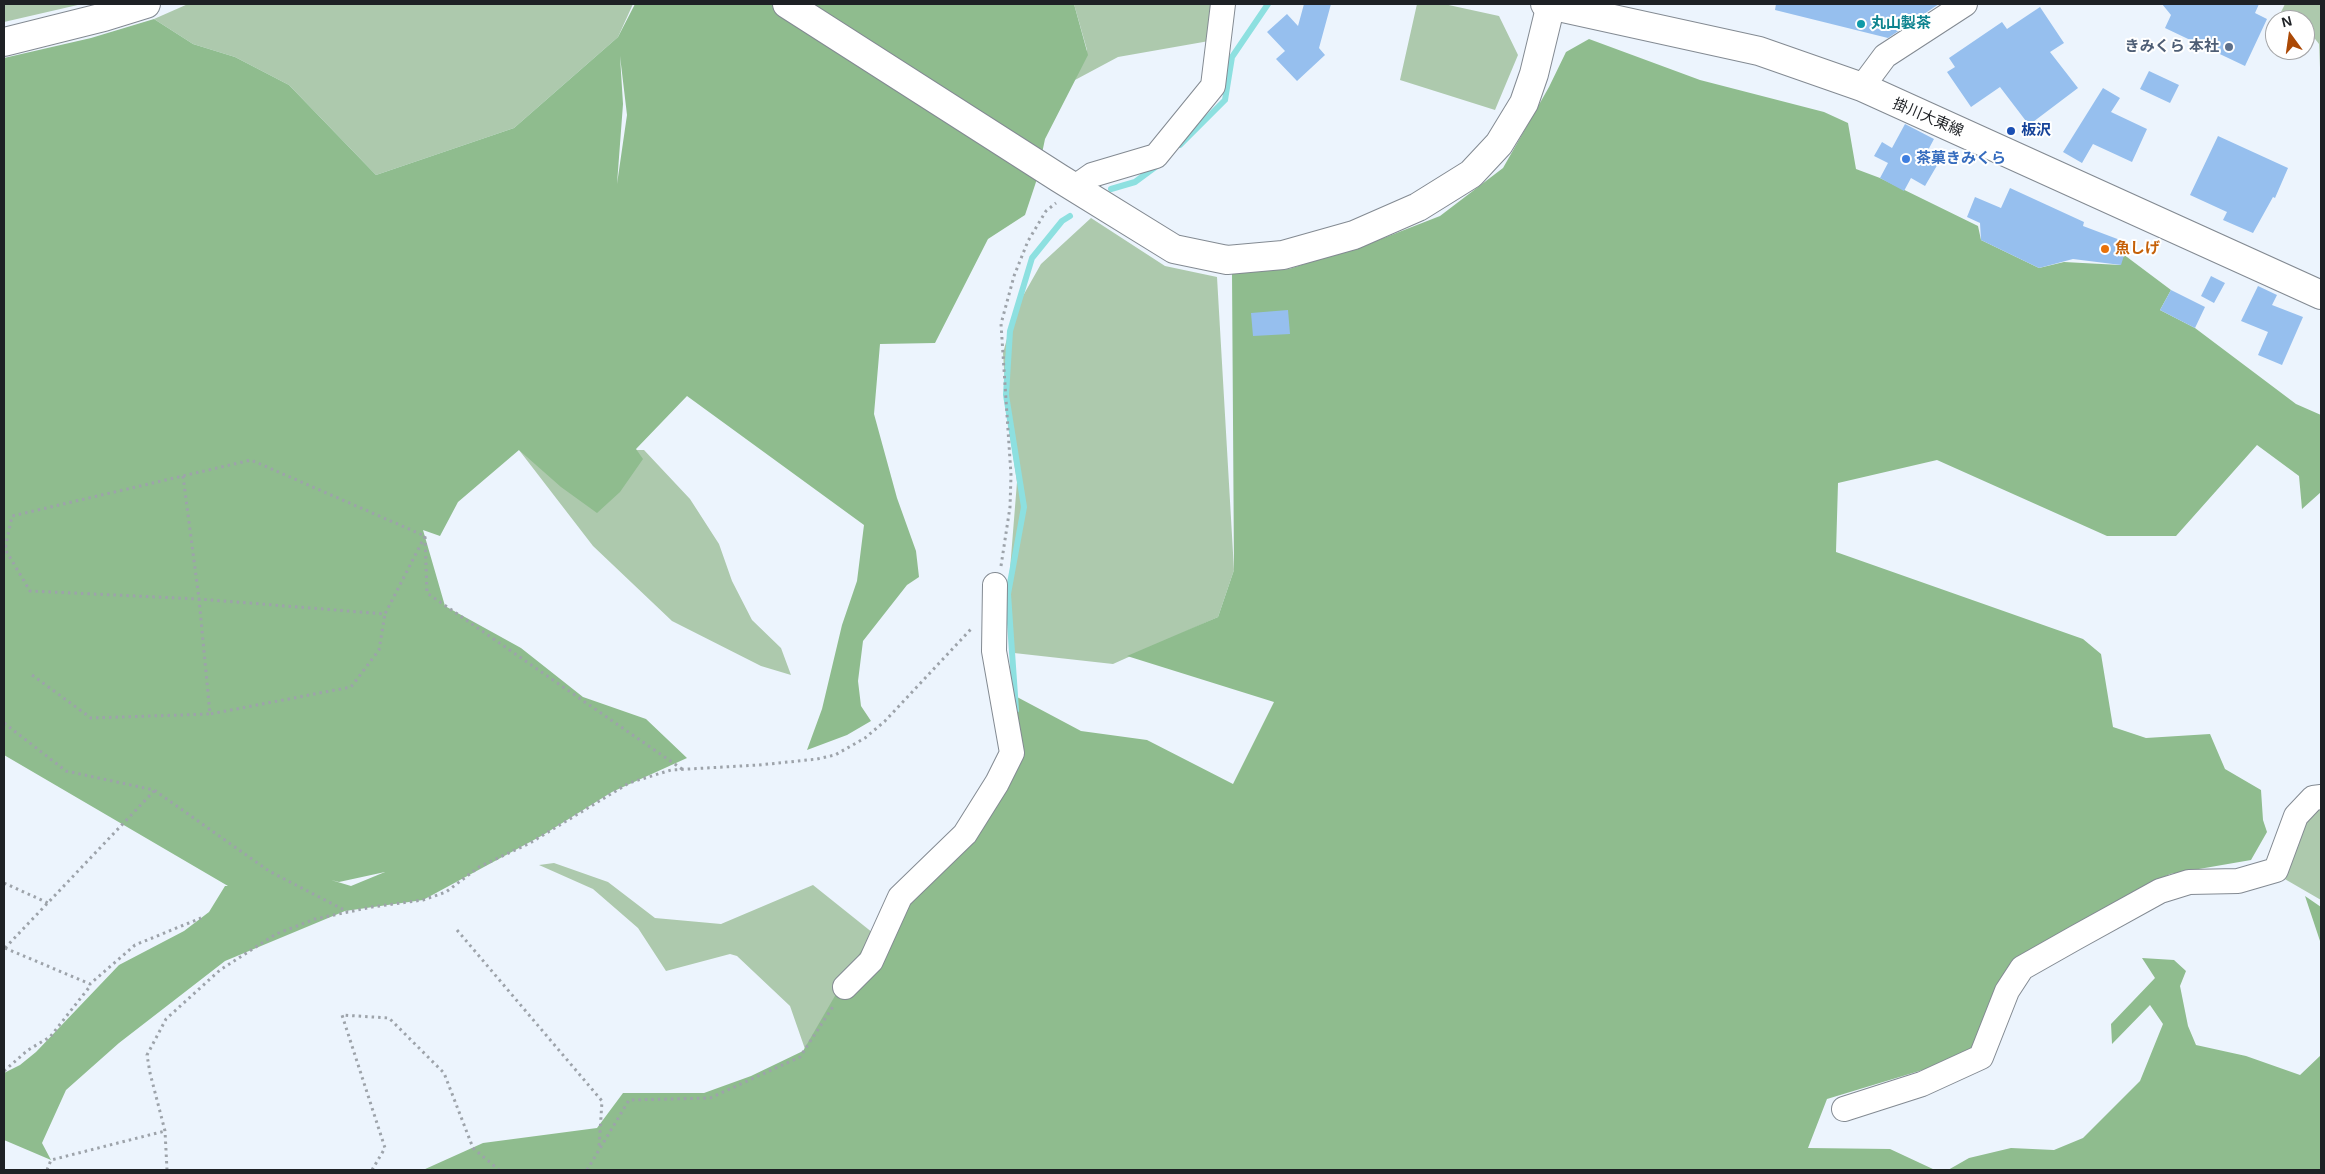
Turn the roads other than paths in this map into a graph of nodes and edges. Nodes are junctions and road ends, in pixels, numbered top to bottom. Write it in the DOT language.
graph roads {
  1 [pos="146,4"];
  2 [pos="787,4"];
  3 [pos="1223,4"];
  4 [pos="1549,4"];
  5 [pos="1965,4"];
  6 [pos="103,10"];
  7 [pos="4,42"];
  8 [pos="1862,87"];
  9 [pos="1075,187"];
  10 [pos="2321,295"];
  11 [pos="995,585"];
  12 [pos="2321,797"];
  13 [pos="845,987"];
  14 [pos="1844,1110"];
  1 -- 6 [label="street"];
  2 -- 9 [label="street"];
  3 -- 9 [label="street"];
  4 -- 8 [label="street, 掛川大東線"];
  4 -- 9 [label="street"];
  5 -- 8 [label="street"];
  6 -- 7 [label="street"];
  8 -- 10 [label="street, 掛川大東線"];
  11 -- 13 [label="street"];
  12 -- 14 [label="street"];
}
